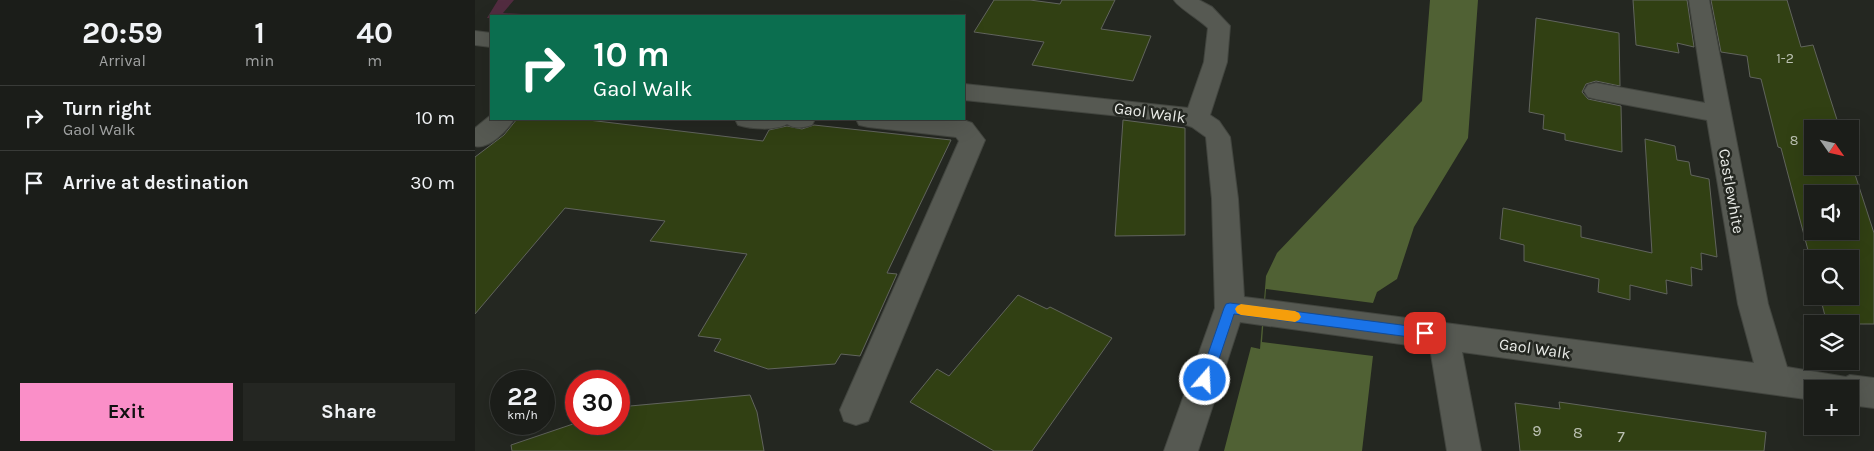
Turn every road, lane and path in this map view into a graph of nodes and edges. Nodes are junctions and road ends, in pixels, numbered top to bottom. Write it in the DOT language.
graph roads {
  1 [pos="1184,0"];
  2 [pos="1699,0"];
  3 [pos="475,38"];
  4 [pos="490,40"];
  5 [pos="1596,91"];
  6 [pos="965,92"];
  7 [pos="1718,114"];
  8 [pos="1196,119"];
  9 [pos="501,120"];
  10 [pos="878,120"];
  11 [pos="479,138"];
  12 [pos="1230,308"];
  13 [pos="1443,336"];
  14 [pos="1775,380"];
  15 [pos="1804,384"];
  16 [pos="1859,391"];
  17 [pos="1874,393"];
  18 [pos="856,410"];
  19 [pos="1181,451"];
  20 [pos="1464,451"];
  1 -- 8 [label="street"];
  2 -- 7 [label="street, Castlewhite"];
  3 -- 4 [label="street"];
  5 -- 7 [label="street"];
  6 -- 8 [label="street, Gaol Walk"];
  7 -- 14 [label="street, Castlewhite"];
  8 -- 12 [label="street, Gaol Walk"];
  9 -- 11 [label="street"];
  10 -- 18 [label="street"];
  12 -- 13 [label="street, Gaol Walk"];
  12 -- 19 [label="street, Gaol Walk"];
  13 -- 14 [label="street, Gaol Walk"];
  13 -- 20 [label="street"];
  14 -- 15 [label="street, Gaol Walk"];
  16 -- 17 [label="street"];
}
